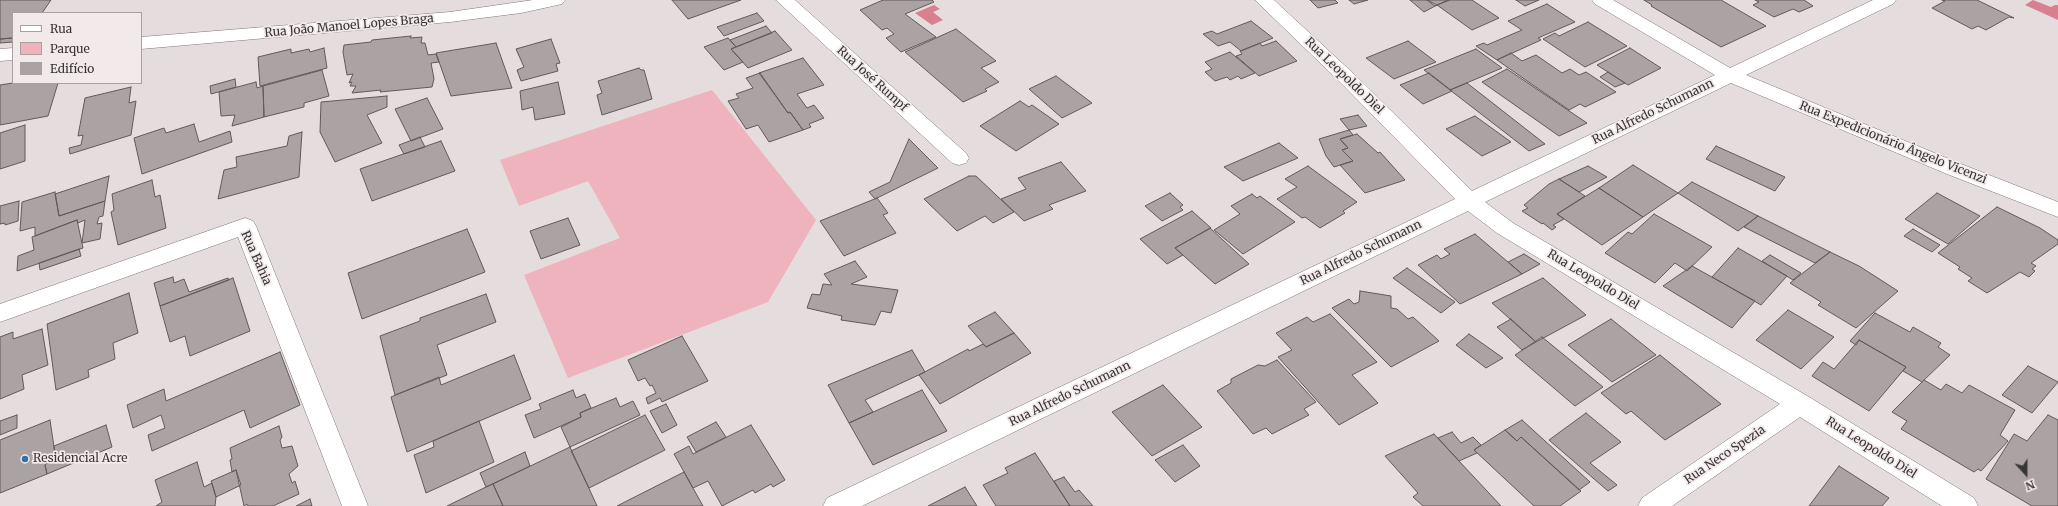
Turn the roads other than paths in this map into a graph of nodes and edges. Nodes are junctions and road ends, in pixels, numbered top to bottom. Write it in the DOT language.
graph roads {
  1 [pos="556,0"];
  2 [pos="785,0"];
  3 [pos="1264,0"];
  4 [pos="1601,0"];
  5 [pos="1887,0"];
  6 [pos="142,43"];
  7 [pos="12,54"];
  8 [pos="0,55"];
  9 [pos="1730,75"];
  10 [pos="959,158"];
  11 [pos="1469,201"];
  12 [pos="2058,210"];
  13 [pos="0,313"];
  14 [pos="1800,404"];
  15 [pos="355,506"];
  16 [pos="836,506"];
  17 [pos="1651,506"];
  18 [pos="1965,506"];
  1 -- 6 [label="street, Rua João Manoel Lopes Braga"];
  2 -- 10 [label="street, Rua José Rumpf"];
  3 -- 11 [label="street, Rua Leopoldo Diel"];
  4 -- 9 [label="street, Rua Expedicionário Ângelo Vicenzi"];
  5 -- 9 [label="street, Rua Alfredo Schumann"];
  7 -- 8 [label="street"];
  9 -- 11 [label="street, Rua Alfredo Schumann"];
  9 -- 12 [label="street, Rua Expedicionário Ângelo Vicenzi"];
  11 -- 14 [label="street, Rua Leopoldo Diel"];
  11 -- 16 [label="street, Rua Alfredo Schumann"];
  13 -- 15 [label="street, Rua Bahia"];
  14 -- 17 [label="street, Rua Neco Spezia"];
  14 -- 18 [label="street, Rua Leopoldo Diel"];
}
